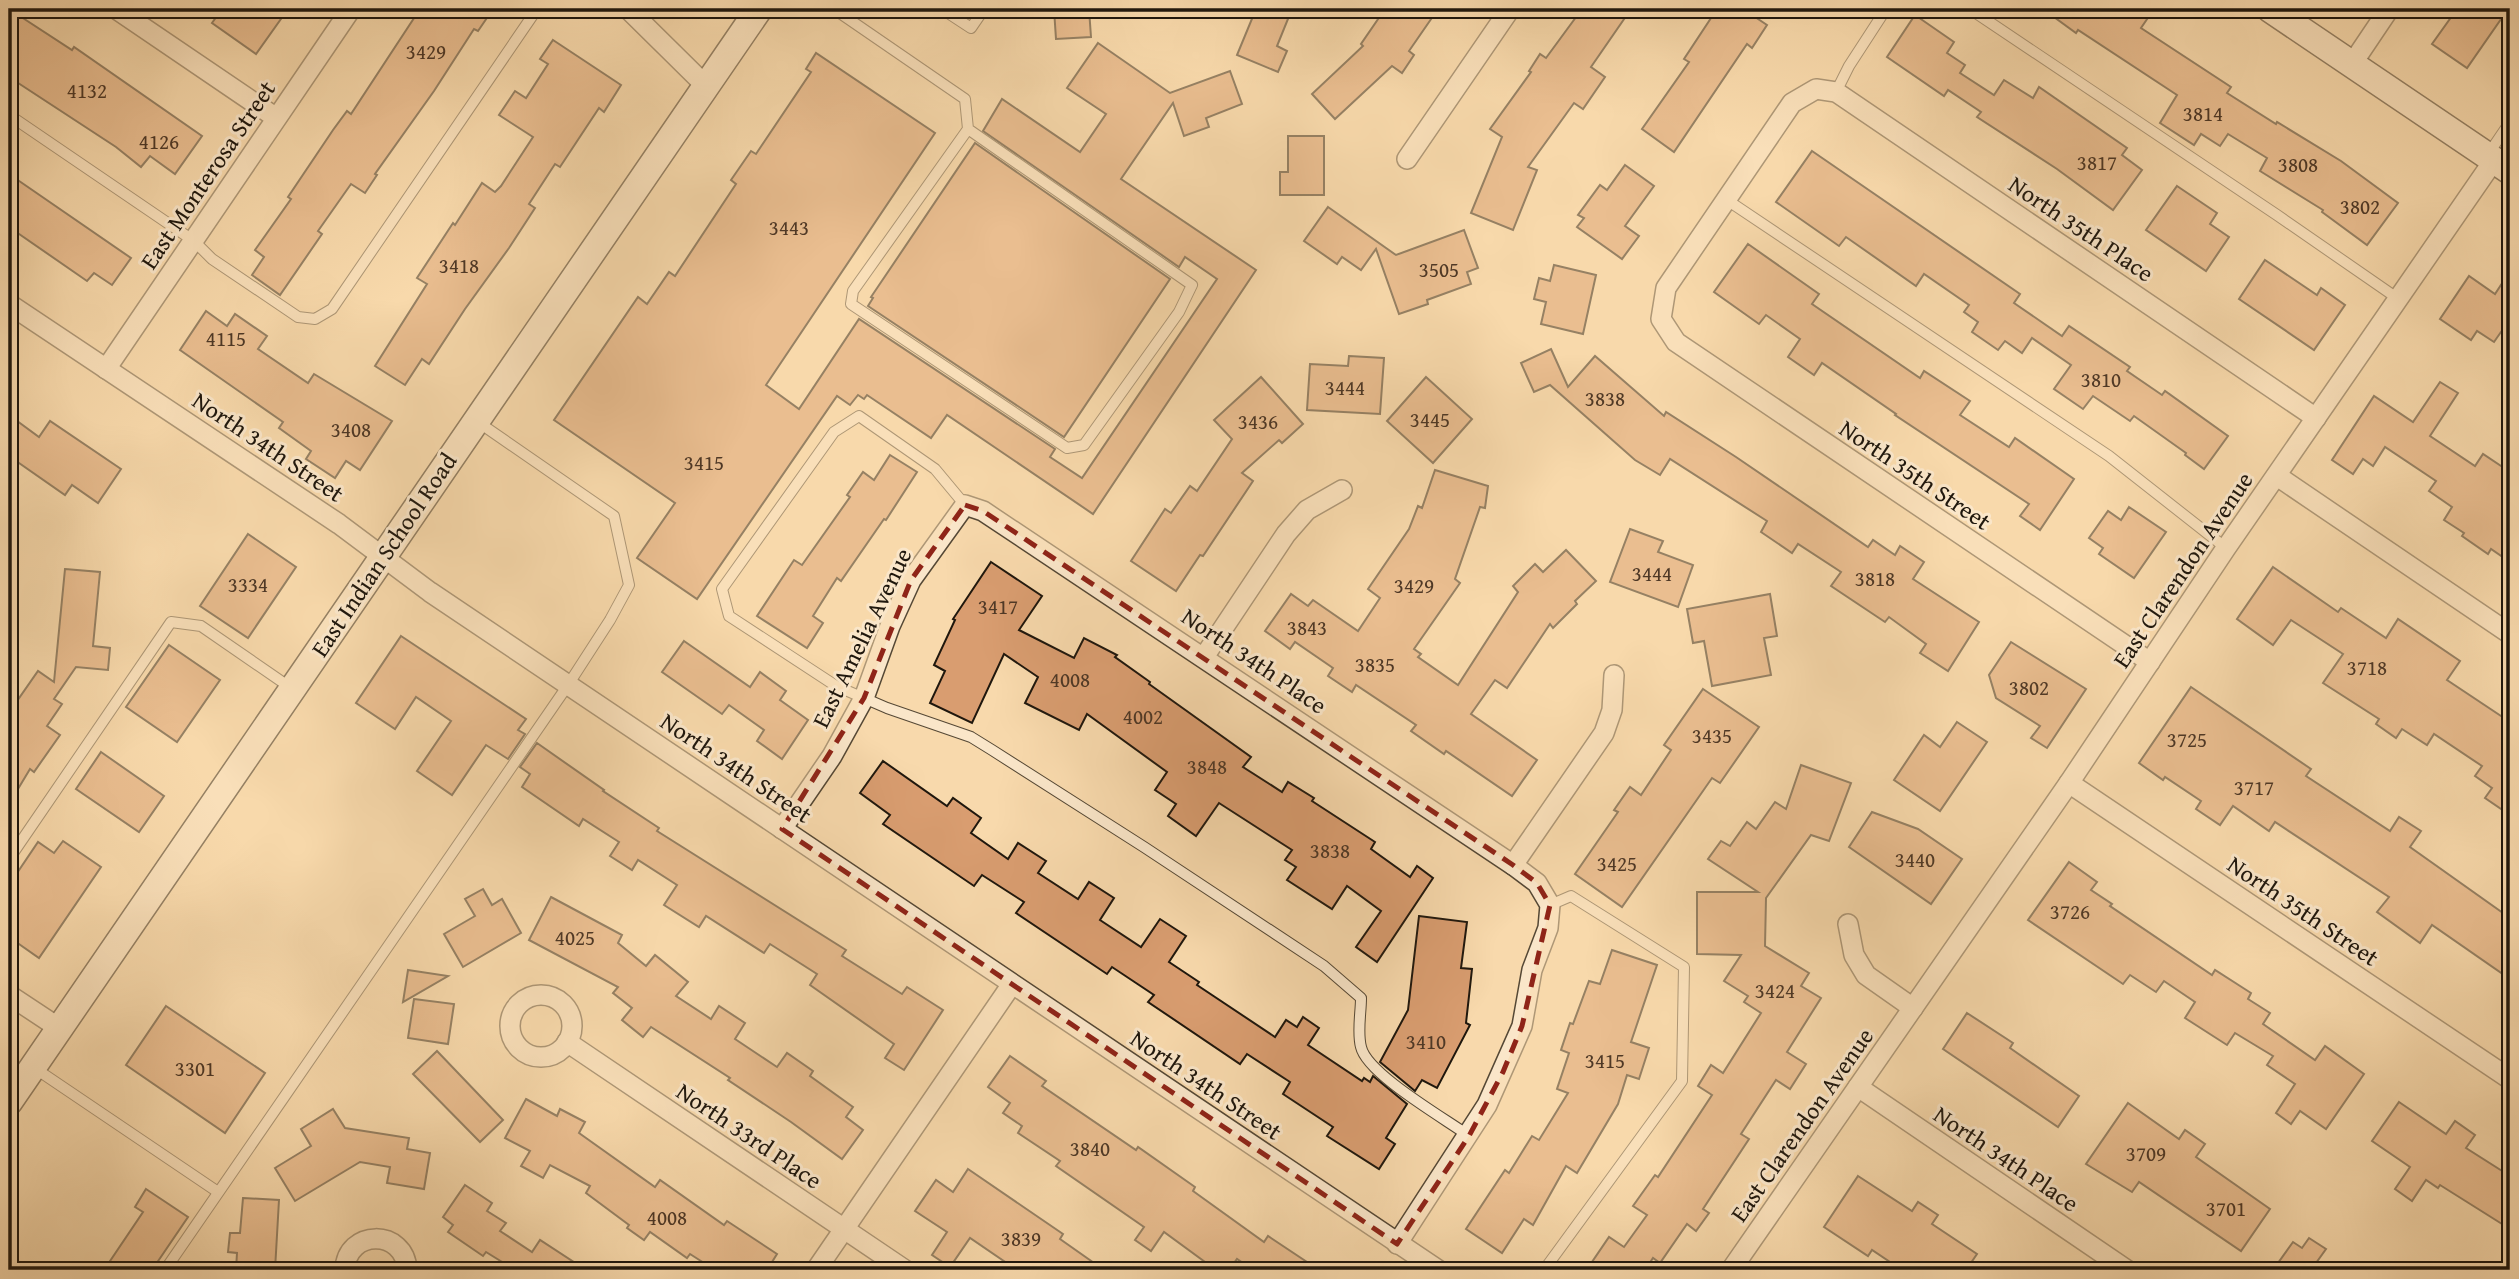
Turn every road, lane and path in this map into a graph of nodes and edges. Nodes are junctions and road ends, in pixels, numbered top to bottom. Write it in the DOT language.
graph roads {
  1 [pos="116,9"];
  2 [pos="351,9"];
  3 [pos="537,9"];
  4 [pos="628,9"];
  5 [pos="759,9"];
  6 [pos="834,9"];
  7 [pos="942,9"];
  8 [pos="984,9"];
  9 [pos="1510,9"];
  10 [pos="1886,9"];
  11 [pos="1970,9"];
  12 [pos="2270,9"];
  13 [pos="2389,9"];
  14 [pos="2352,64"];
  15 [pos="706,86"];
  16 [pos="1836,92"];
  17 [pos="9,115"];
  18 [pos="275,117"];
  19 [pos="2510,122"];
  20 [pos="968,129"];
  21 [pos="1408,159"];
  22 [pos="2497,162"];
  23 [pos="1727,200"];
  24 [pos="194,241"];
  25 [pos="2397,299"];
  26 [pos="9,304"];
  27 [pos="106,369"];
  28 [pos="2316,418"];
  29 [pos="476,421"];
  30 [pos="2277,476"];
  31 [pos="1342,490"];
  32 [pos="965,505"];
  33 [pos="2226,548"];
  34 [pos="383,557"];
  35 [pos="2510,634"];
  36 [pos="1204,657"];
  37 [pos="2150,662"];
  38 [pos="1614,675"];
  39 [pos="568,685"];
  40 [pos="292,689"];
  41 [pos="864,698"];
  42 [pos="2068,783"];
  43 [pos="782,829"];
  44 [pos="9,859"];
  45 [pos="1513,865"];
  46 [pos="1550,905"];
  47 [pos="1848,924"];
  48 [pos="1012,984"];
  49 [pos="9,995"];
  50 [pos="1913,1008"];
  51 [pos="59,1028"];
  52 [pos="567,1042"];
  53 [pos="33,1067"];
  54 [pos="2510,1079"];
  55 [pos="1858,1087"];
  56 [pos="9,1102"];
  57 [pos="1469,1136"];
  58 [pos="218,1192"];
  59 [pos="844,1230"];
  60 [pos="1397,1244"];
  61 [pos="165,1270"];
  62 [pos="345,1270"];
  63 [pos="407,1270"];
  64 [pos="816,1270"];
  65 [pos="905,1270"];
  66 [pos="1438,1270"];
  67 [pos="1544,1270"];
  68 [pos="1731,1270"];
  69 [pos="2127,1270"];
  1 -- 18 [label="street"];
  2 -- 18 [label="street, East Monterosa Street"];
  3 -- 24 [label="lane"];
  4 -- 15 [label="street"];
  5 -- 15 [label="main road, East Indian School Road"];
  6 -- 20 [label="lane"];
  7 -- 8 [label="lane"];
  9 -- 21 [label="street"];
  10 -- 16 [label="lane"];
  11 -- 25 [label="lane"];
  12 -- 14 [label="main road"];
  13 -- 14 [label="street"];
  14 -- 22 [label="main road"];
  15 -- 29 [label="main road, East Indian School Road"];
  16 -- 23 [label="street, North 35th Place"];
  16 -- 28 [label="street, North 35th Place"];
  17 -- 24 [label="lane"];
  18 -- 24 [label="street, East Monterosa Street"];
  19 -- 22 [label="lane"];
  20 -- 20 [label="lane"];
  22 -- 25 [label="street, East Clarendon Avenue"];
  23 -- 33 [label="lane"];
  23 -- 37 [label="street, North 35th Street"];
  24 -- 27 [label="street, East Monterosa Street"];
  25 -- 28 [label="street, East Clarendon Avenue"];
  26 -- 27 [label="street, North 34th Street"];
  27 -- 34 [label="street, North 34th Street"];
  28 -- 30 [label="street, East Clarendon Avenue"];
  29 -- 34 [label="main road, East Indian School Road"];
  29 -- 39 [label="lane"];
  30 -- 33 [label="street, East Clarendon Avenue"];
  30 -- 35 [label="street"];
  31 -- 36 [label="street"];
  32 -- 36 [label="street, North 34th Place"];
  32 -- 41 [label="street, East Amelia Avenue"];
  32 -- 41 [label="lane"];
  33 -- 37 [label="street, East Clarendon Avenue"];
  34 -- 39 [label="street, North 34th Street"];
  34 -- 40 [label="main road, East Indian School Road"];
  36 -- 45 [label="street, North 34th Place"];
  37 -- 42 [label="street, East Clarendon Avenue"];
  38 -- 45 [label="street"];
  39 -- 43 [label="street, North 34th Street"];
  39 -- 58 [label="lane"];
  40 -- 44 [label="lane"];
  40 -- 51 [label="main road, East Indian School Road"];
  41 -- 43 [label="street, East Amelia Avenue"];
  41 -- 57 [label="lane"];
  42 -- 50 [label="street, East Clarendon Avenue"];
  42 -- 54 [label="street, North 35th Street"];
  43 -- 48 [label="street, North 34th Street"];
  45 -- 46 [label="street, North 34th Place"];
  46 -- 57 [label="street"];
  46 -- 67 [label="lane"];
  47 -- 50 [label="street"];
  48 -- 59 [label="street"];
  48 -- 60 [label="street, North 34th Street"];
  49 -- 51 [label="street"];
  50 -- 55 [label="street, East Clarendon Avenue"];
  51 -- 53 [label="main road, East Indian School Road"];
  52 -- 59 [label="street, North 33rd Place"];
  53 -- 56 [label="main road, East Indian School Road"];
  53 -- 58 [label="lane"];
  55 -- 68 [label="street, East Clarendon Avenue"];
  55 -- 69 [label="street, North 34th Place"];
  57 -- 60 [label="street"];
  58 -- 61 [label="lane"];
  59 -- 64 [label="street"];
  59 -- 65 [label="street, North 33rd Place"];
  60 -- 66 [label="street, North 34th Street"];
  62 -- 63 [label="street"];
}
